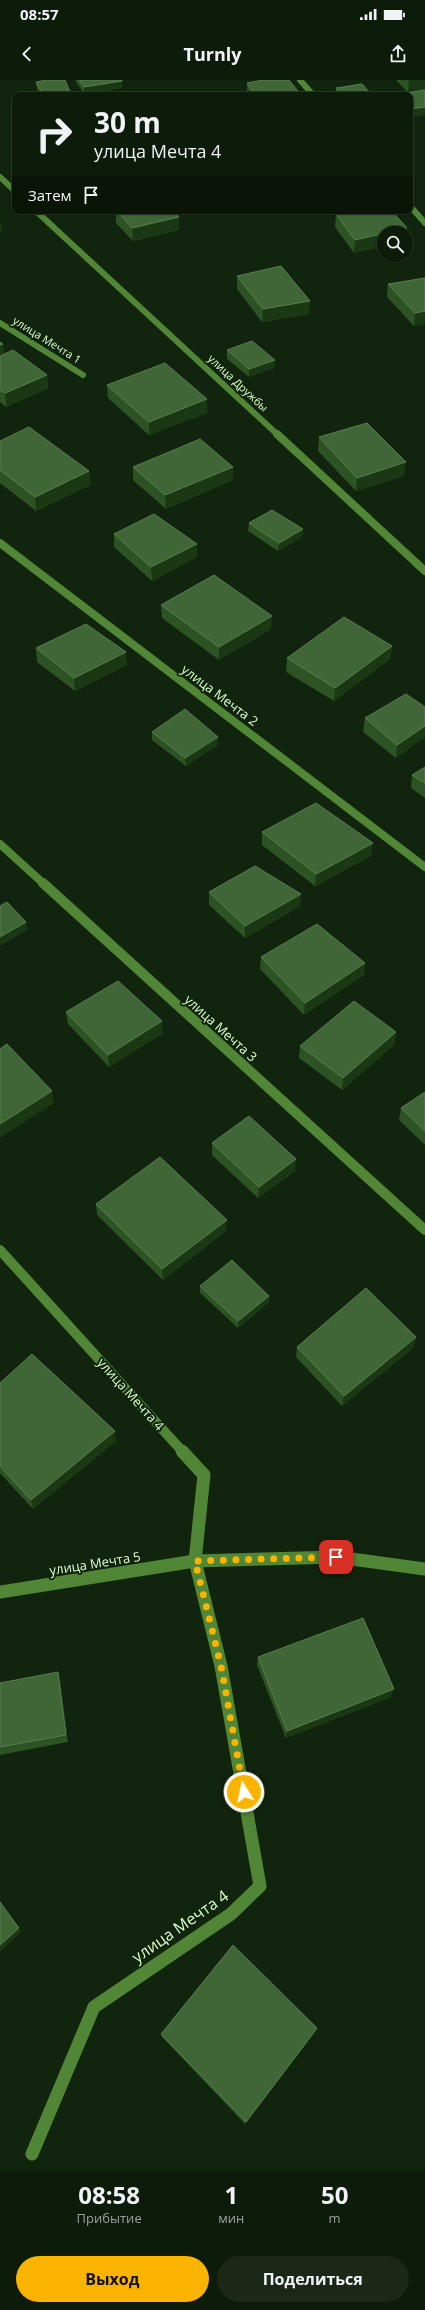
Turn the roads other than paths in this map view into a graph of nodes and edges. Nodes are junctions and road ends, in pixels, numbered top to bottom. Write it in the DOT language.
graph roads {
  1 [pos="300,80"];
  2 [pos="310,92"];
  3 [pos="0,177"];
  4 [pos="12,188"];
  5 [pos="413,209"];
  6 [pos="39,214"];
  7 [pos="425,223"];
  8 [pos="0,323"];
  9 [pos="83,376"];
  10 [pos="0,543"];
  11 [pos="425,571"];
  12 [pos="0,844"];
  13 [pos="425,867"];
  14 [pos="425,1230"];
  15 [pos="0,1250"];
  16 [pos="195,1561"];
  17 [pos="425,1569"];
  18 [pos="0,1592"];
  19 [pos="32,2154"];
  1 -- 2 [label="street"];
  3 -- 4 [label="street"];
  5 -- 7 [label="street"];
  6 -- 11 [label="street, улица Дружбы"];
  8 -- 9 [label="street, улица Мечта 1"];
  10 -- 13 [label="street, улица Мечта 2"];
  12 -- 14 [label="street, улица Мечта 3"];
  15 -- 16 [label="street, улица Мечта 4"];
  16 -- 17 [label="street"];
  16 -- 18 [label="street, улица Мечта 5"];
  16 -- 19 [label="street, улица Мечта 4"];
}
